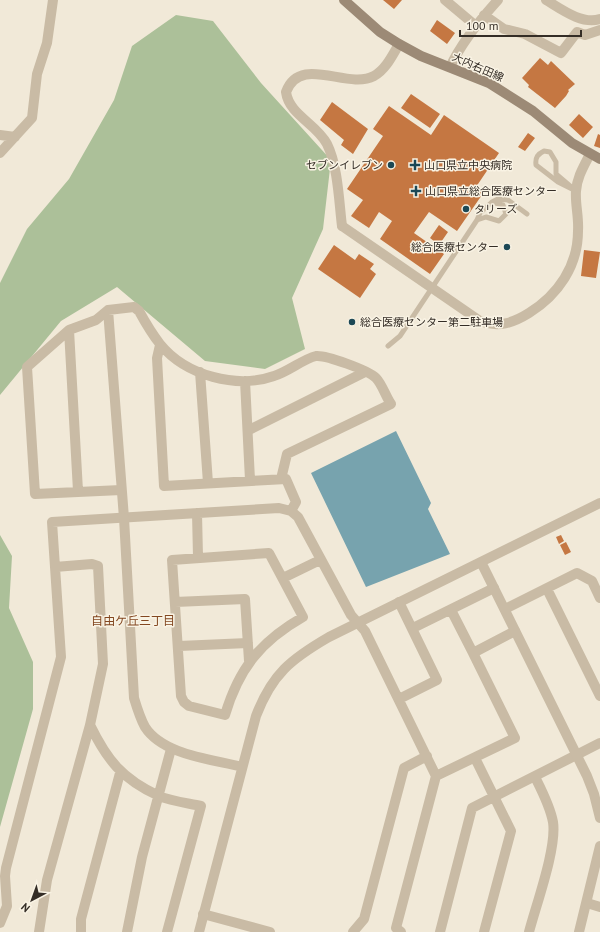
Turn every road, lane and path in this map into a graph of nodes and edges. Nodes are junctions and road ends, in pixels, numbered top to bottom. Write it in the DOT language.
graph roads {
  1 [pos="53,0"];
  2 [pos="344,0"];
  3 [pos="444,0"];
  4 [pos="498,0"];
  5 [pos="546,0"];
  6 [pos="558,3"];
  7 [pos="484,15"];
  8 [pos="600,19"];
  9 [pos="476,26"];
  10 [pos="600,30"];
  11 [pos="399,44"];
  12 [pos="450,67"];
  13 [pos="0,135"];
  14 [pos="15,137"];
  15 [pos="0,153"];
  16 [pos="590,154"];
  17 [pos="600,159"];
  18 [pos="576,192"];
  19 [pos="492,202"];
  20 [pos="527,214"];
  21 [pos="477,220"];
  22 [pos="432,289"];
  23 [pos="108,310"];
  24 [pos="70,330"];
  25 [pos="160,345"];
  26 [pos="388,346"];
  27 [pos="200,372"];
  28 [pos="365,372"];
  29 [pos="245,381"];
  30 [pos="249,430"];
  31 [pos="281,479"];
  32 [pos="250,480"];
  33 [pos="208,483"];
  34 [pos="121,490"];
  35 [pos="78,491"];
  36 [pos="600,503"];
  37 [pos="292,511"];
  38 [pos="198,513"];
  39 [pos="124,518"];
  40 [pos="198,557"];
  41 [pos="320,560"];
  42 [pos="481,562"];
  43 [pos="55,567"];
  44 [pos="283,578"];
  45 [pos="494,588"];
  46 [pos="547,589"];
  47 [pos="600,598"];
  48 [pos="175,602"];
  49 [pos="399,602"];
  50 [pos="505,609"];
  51 [pos="451,610"];
  52 [pos="359,622"];
  53 [pos="413,628"];
  54 [pos="515,631"];
  55 [pos="248,643"];
  56 [pos="179,646"];
  57 [pos="473,653"];
  58 [pos="249,661"];
  59 [pos="600,696"];
  60 [pos="399,699"];
  61 [pos="90,725"];
  62 [pos="600,743"];
  63 [pos="171,749"];
  64 [pos="576,754"];
  65 [pos="427,756"];
  66 [pos="475,758"];
  67 [pos="242,767"];
  68 [pos="120,773"];
  69 [pos="436,776"];
  70 [pos="534,777"];
  71 [pos="494,795"];
  72 [pos="160,796"];
  73 [pos="600,818"];
  74 [pos="600,846"];
  75 [pos="587,903"];
  76 [pos="600,907"];
  77 [pos="203,914"];
  78 [pos="0,923"];
  79 [pos="231,927"];
  80 [pos="39,932"];
  81 [pos="81,932"];
  82 [pos="127,932"];
  83 [pos="167,932"];
  84 [pos="199,932"];
  85 [pos="270,932"];
  86 [pos="353,932"];
  87 [pos="401,932"];
  88 [pos="440,932"];
  89 [pos="484,932"];
  90 [pos="529,932"];
  91 [pos="579,932"];
  1 -- 14 [label="street"];
  2 -- 11 [label="main road, 大内右田線"];
  3 -- 9 [label="street"];
  4 -- 7 [label="street"];
  5 -- 6 [label="street"];
  6 -- 8 [label="street"];
  7 -- 9 [label="street"];
  7 -- 10 [label="street"];
  9 -- 12 [label="street"];
  11 -- 12 [label="main road, 大内右田線"];
  11 -- 22 [label="street"];
  12 -- 16 [label="main road, 大内右田線"];
  13 -- 14 [label="street"];
  14 -- 15 [label="street"];
  16 -- 17 [label="main road, 大内右田線"];
  16 -- 18 [label="street"];
  18 -- 18 [label="lane"];
  18 -- 22 [label="street"];
  19 -- 20 [label="lane"];
  19 -- 21 [label="lane"];
  19 -- 21 [label="lane"];
  21 -- 22 [label="lane"];
  22 -- 26 [label="lane"];
  23 -- 24 [label="street"];
  23 -- 25 [label="street"];
  23 -- 34 [label="street"];
  24 -- 35 [label="street"];
  24 -- 35 [label="street"];
  25 -- 27 [label="street"];
  25 -- 33 [label="street"];
  27 -- 29 [label="street"];
  27 -- 33 [label="street"];
  28 -- 29 [label="street"];
  28 -- 30 [label="street"];
  28 -- 31 [label="street"];
  29 -- 30 [label="street"];
  30 -- 32 [label="street"];
  31 -- 32 [label="street"];
  31 -- 37 [label="street"];
  32 -- 33 [label="street"];
  34 -- 35 [label="street"];
  34 -- 39 [label="street"];
  36 -- 42 [label="street"];
  37 -- 38 [label="street"];
  37 -- 41 [label="street"];
  38 -- 39 [label="street"];
  38 -- 40 [label="street"];
  39 -- 43 [label="street"];
  39 -- 63 [label="street"];
  40 -- 44 [label="street"];
  40 -- 48 [label="street"];
  41 -- 44 [label="street"];
  41 -- 52 [label="street"];
  42 -- 45 [label="street"];
  42 -- 49 [label="street"];
  43 -- 61 [label="street"];
  43 -- 78 [label="street"];
  44 -- 58 [label="street"];
  45 -- 50 [label="street"];
  45 -- 51 [label="street"];
  46 -- 47 [label="street"];
  46 -- 50 [label="street"];
  46 -- 59 [label="street"];
  48 -- 55 [label="street"];
  48 -- 56 [label="street"];
  49 -- 52 [label="street"];
  49 -- 53 [label="street"];
  50 -- 54 [label="street"];
  51 -- 53 [label="street"];
  51 -- 57 [label="street"];
  52 -- 60 [label="street"];
  52 -- 67 [label="street"];
  53 -- 60 [label="street"];
  54 -- 57 [label="street"];
  54 -- 64 [label="street"];
  55 -- 56 [label="street"];
  55 -- 58 [label="street"];
  56 -- 58 [label="street"];
  57 -- 66 [label="street"];
  60 -- 65 [label="street"];
  61 -- 68 [label="street"];
  61 -- 80 [label="street"];
  62 -- 64 [label="street"];
  63 -- 67 [label="street"];
  63 -- 72 [label="street"];
  64 -- 70 [label="street"];
  64 -- 73 [label="street"];
  65 -- 69 [label="street"];
  65 -- 86 [label="street"];
  66 -- 69 [label="street"];
  66 -- 71 [label="street"];
  67 -- 77 [label="street"];
  68 -- 72 [label="street"];
  68 -- 81 [label="street"];
  69 -- 87 [label="street"];
  70 -- 71 [label="street"];
  70 -- 90 [label="street"];
  71 -- 88 [label="street"];
  71 -- 89 [label="street"];
  72 -- 82 [label="street"];
  72 -- 83 [label="street"];
  74 -- 75 [label="street"];
  75 -- 76 [label="street"];
  75 -- 91 [label="street"];
  77 -- 79 [label="street"];
  77 -- 84 [label="street"];
  79 -- 85 [label="street"];
}
